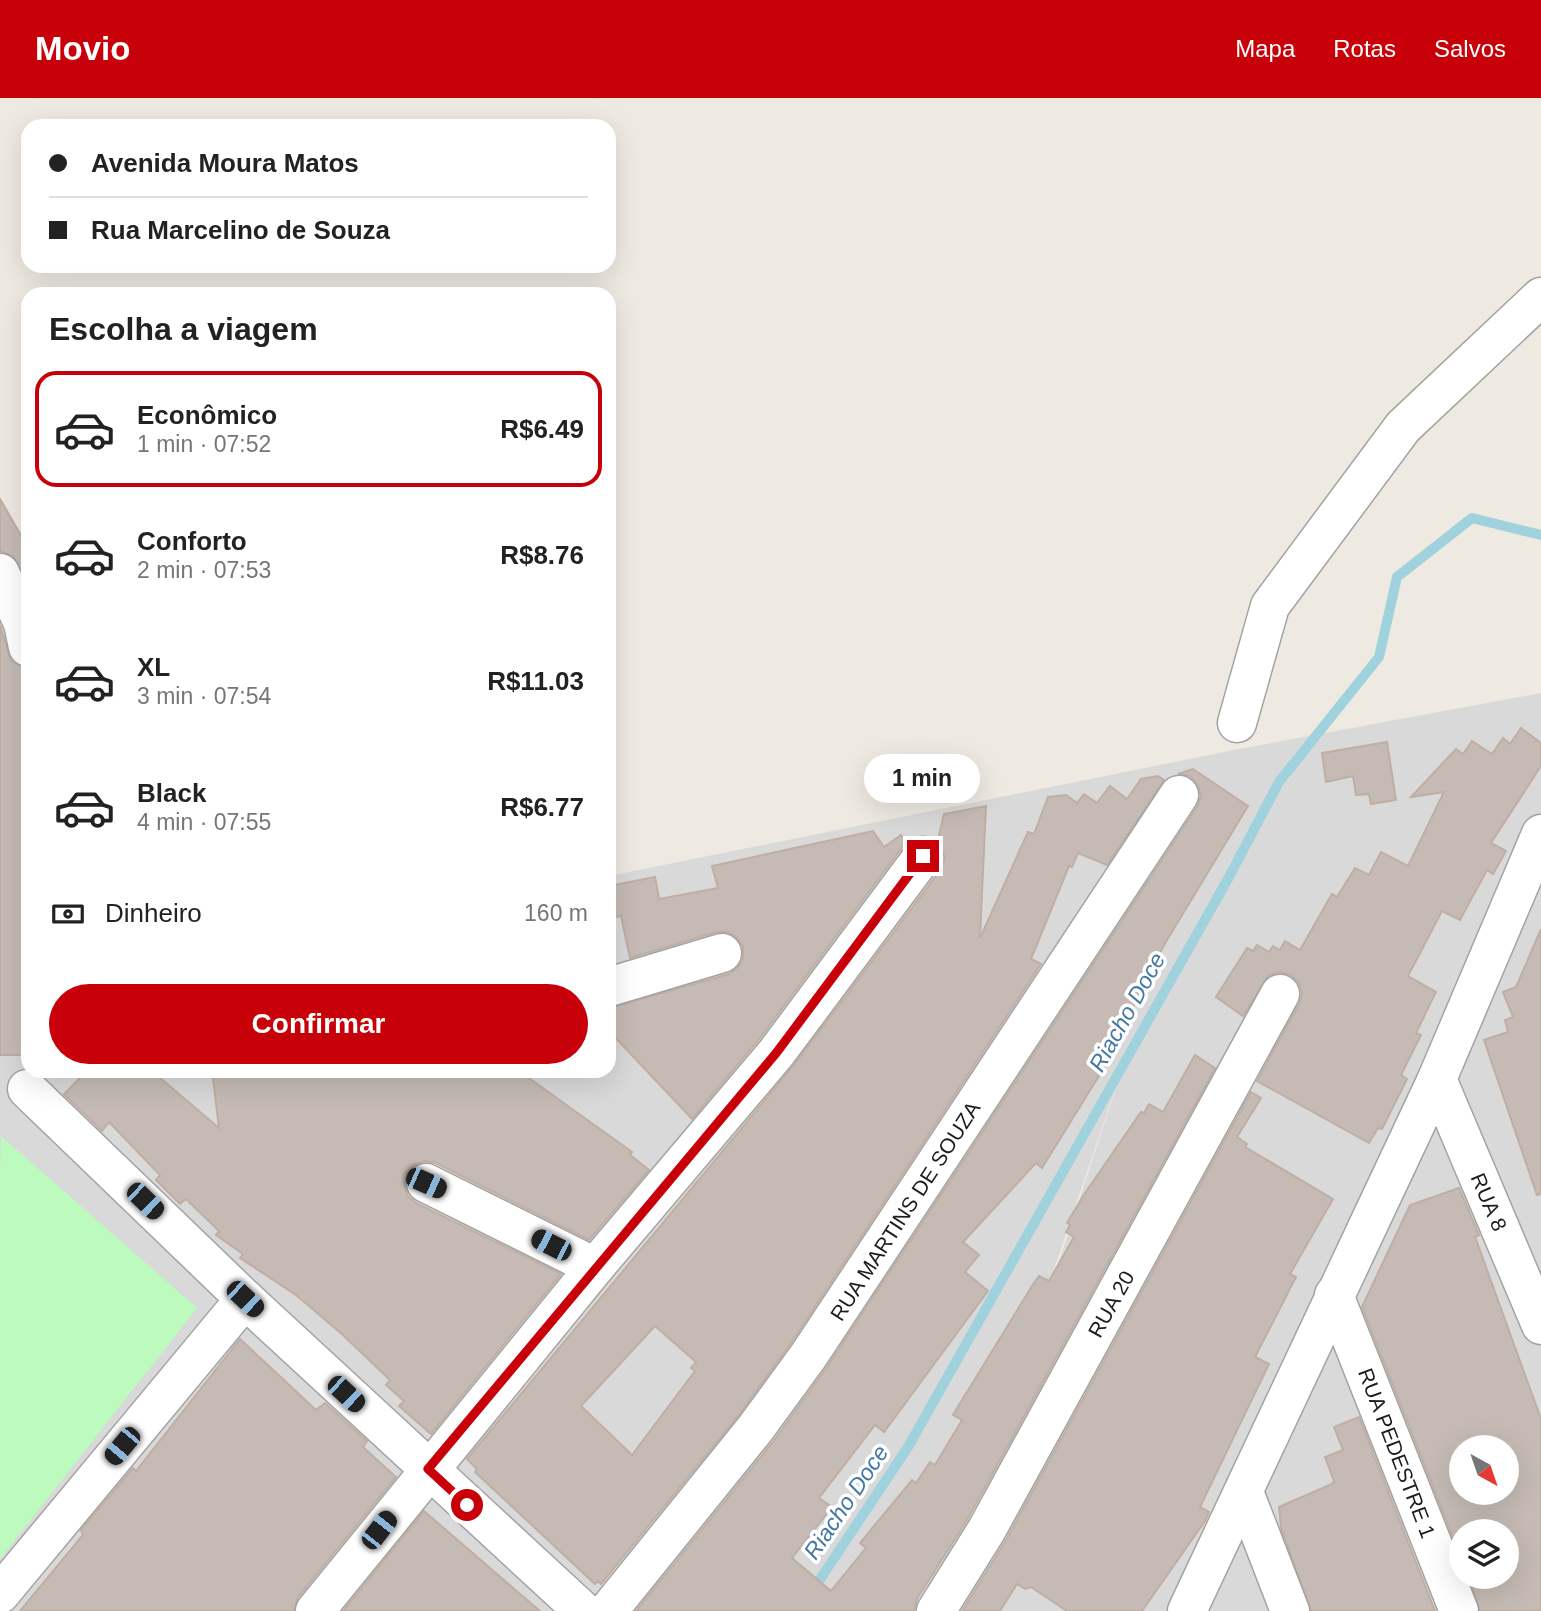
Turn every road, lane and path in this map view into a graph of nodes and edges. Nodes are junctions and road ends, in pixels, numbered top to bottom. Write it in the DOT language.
graph roads {
  1 [pos="1541,297"];
  2 [pos="0,573"];
  3 [pos="17,632"];
  4 [pos="1237,723"];
  5 [pos="1179,795"];
  6 [pos="1541,834"];
  7 [pos="923,856"];
  8 [pos="722,953"];
  9 [pos="616,985"];
  10 [pos="1280,994"];
  11 [pos="1437,1079"];
  12 [pos="21,1081"];
  13 [pos="426,1183"];
  14 [pos="595,1267"];
  15 [pos="1334,1294"];
  16 [pos="245,1299"];
  17 [pos="1541,1325"];
  18 [pos="428,1469"];
  19 [pos="1244,1492"];
  20 [pos="0,1594"];
  21 [pos="315,1611"];
  22 [pos="583,1611"];
  23 [pos="608,1611"];
  24 [pos="936,1611"];
  25 [pos="1187,1611"];
  26 [pos="1290,1611"];
  27 [pos="1459,1611"];
  1 -- 4 [label="street"];
  2 -- 3 [label="street"];
  5 -- 23 [label="street, RUA MARTINS DE SOUZA"];
  6 -- 11 [label="street"];
  7 -- 14 [label="street"];
  8 -- 9 [label="street"];
  10 -- 24 [label="street, RUA 20"];
  11 -- 15 [label="street"];
  11 -- 17 [label="street, RUA 8"];
  12 -- 16 [label="street"];
  13 -- 14 [label="street"];
  14 -- 18 [label="street"];
  15 -- 19 [label="street"];
  15 -- 27 [label="street, RUA PEDESTRE 1"];
  16 -- 18 [label="street"];
  16 -- 20 [label="street"];
  18 -- 21 [label="street"];
  18 -- 22 [label="street"];
  19 -- 25 [label="street"];
  19 -- 26 [label="street"];
}
